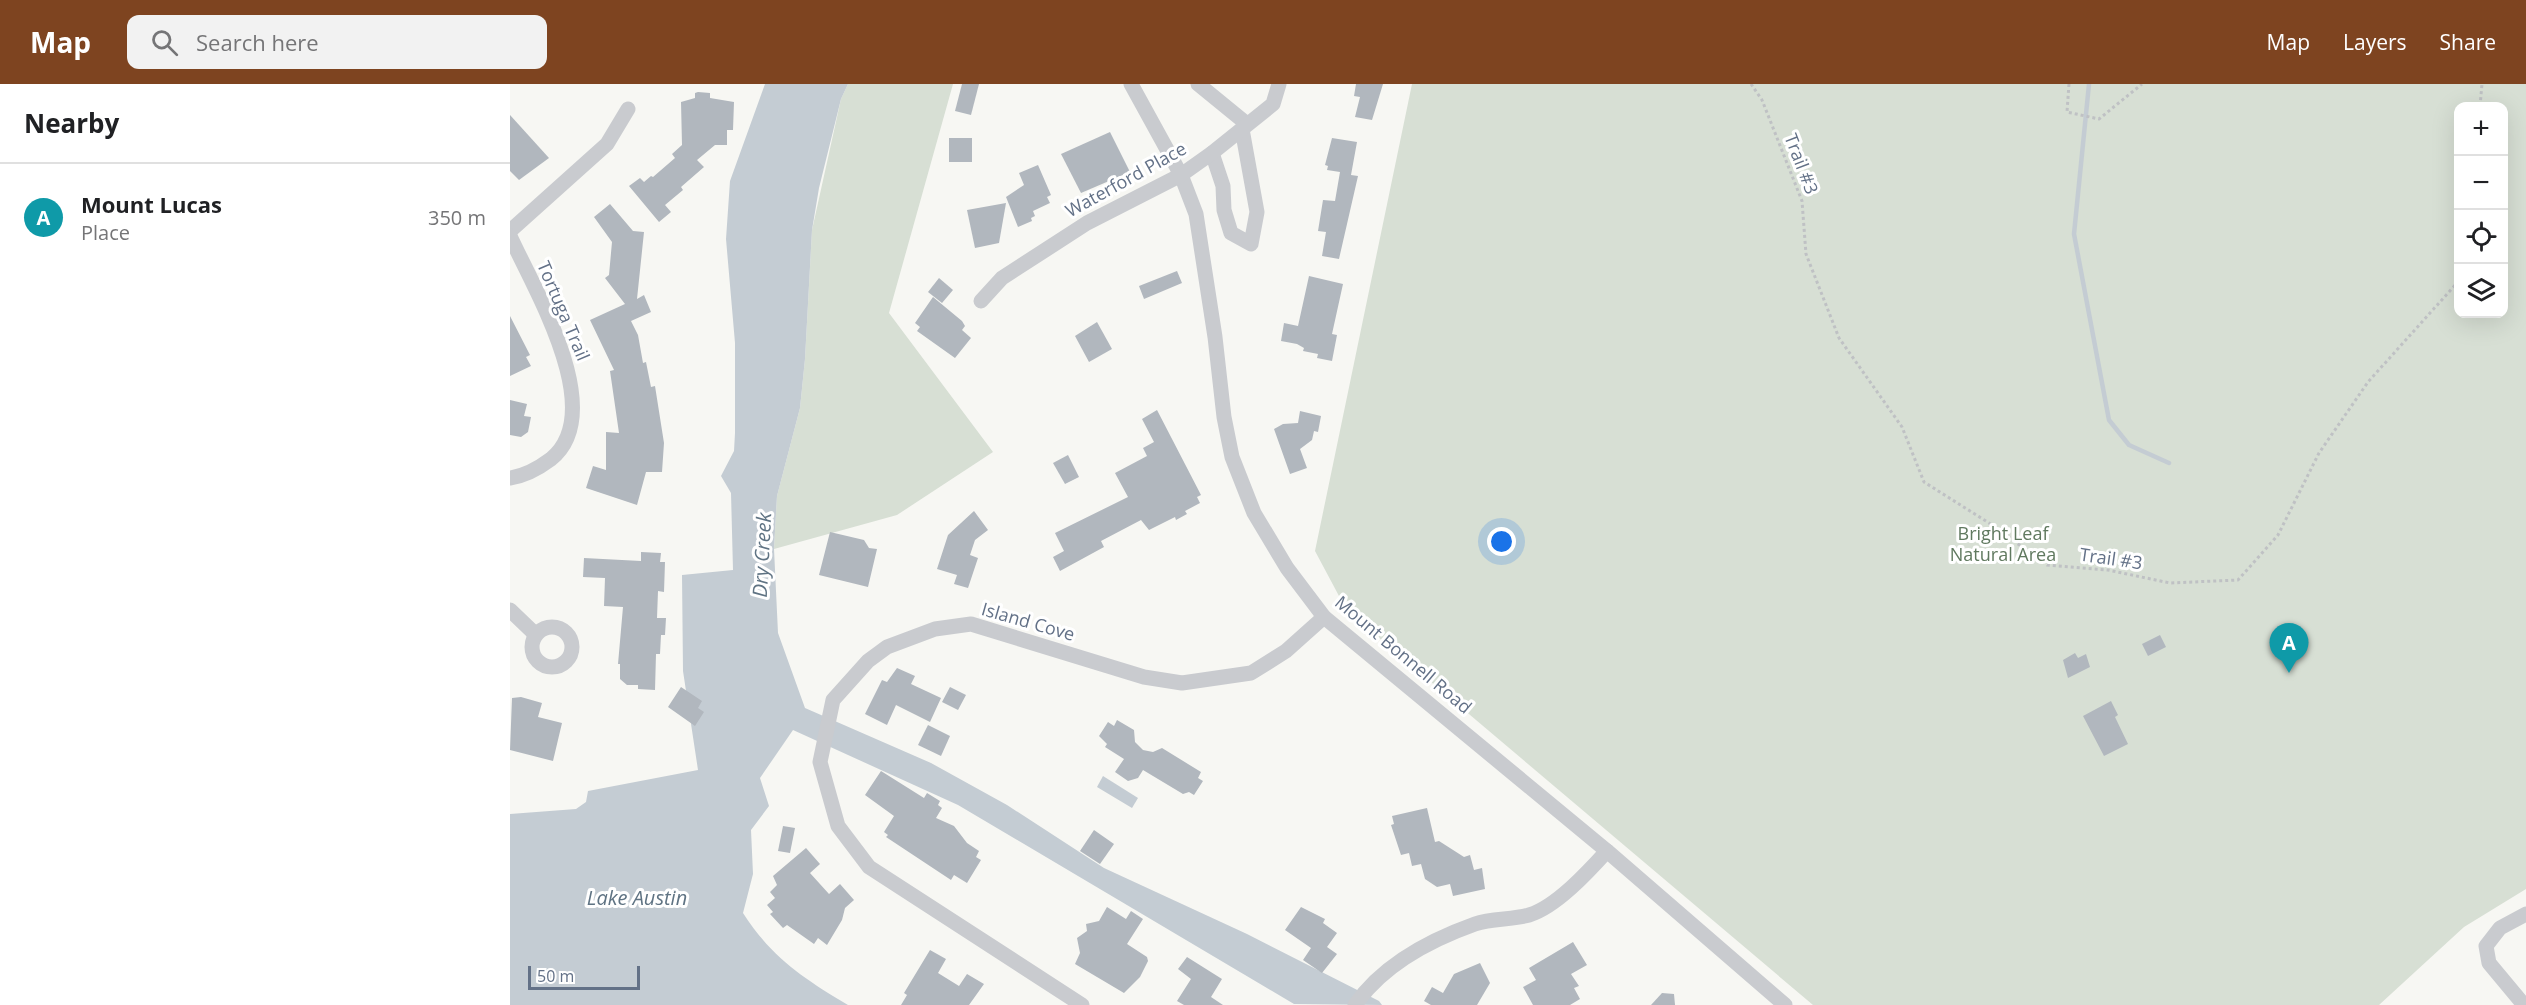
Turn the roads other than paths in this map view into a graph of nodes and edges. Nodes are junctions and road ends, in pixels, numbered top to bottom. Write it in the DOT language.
graph roads {
  1 [pos="1131,84"];
  2 [pos="1198,84"];
  3 [pos="1279,84"];
  4 [pos="628,109"];
  5 [pos="1245,127"];
  6 [pos="1212,153"];
  7 [pos="1181,175"];
  8 [pos="510,231"];
  9 [pos="510,236"];
  10 [pos="981,301"];
  11 [pos="510,478"];
  12 [pos="510,610"];
  13 [pos="1324,617"];
  14 [pos="536,634"];
  15 [pos="1607,851"];
  16 [pos="2526,914"];
  17 [pos="1082,1005"];
  18 [pos="1355,1005"];
  19 [pos="1785,1005"];
  20 [pos="2524,1005"];
  1 -- 7 [label="street, Mount Bonnell Road"];
  2 -- 5 [label="street"];
  3 -- 5 [label="street, Waterford Place"];
  4 -- 8 [label="street"];
  5 -- 6 [label="street, Waterford Place"];
  5 -- 6 [label="street"];
  6 -- 7 [label="street, Waterford Place"];
  7 -- 10 [label="street, Waterford Place"];
  7 -- 13 [label="street, Mount Bonnell Road"];
  9 -- 11 [label="street, Tortuga Trail"];
  12 -- 14 [label="street"];
  13 -- 15 [label="street, Mount Bonnell Road"];
  13 -- 17 [label="street, Island Cove"];
  15 -- 18 [label="street"];
  15 -- 19 [label="street, Mount Bonnell Road"];
  16 -- 20 [label="street"];
}
